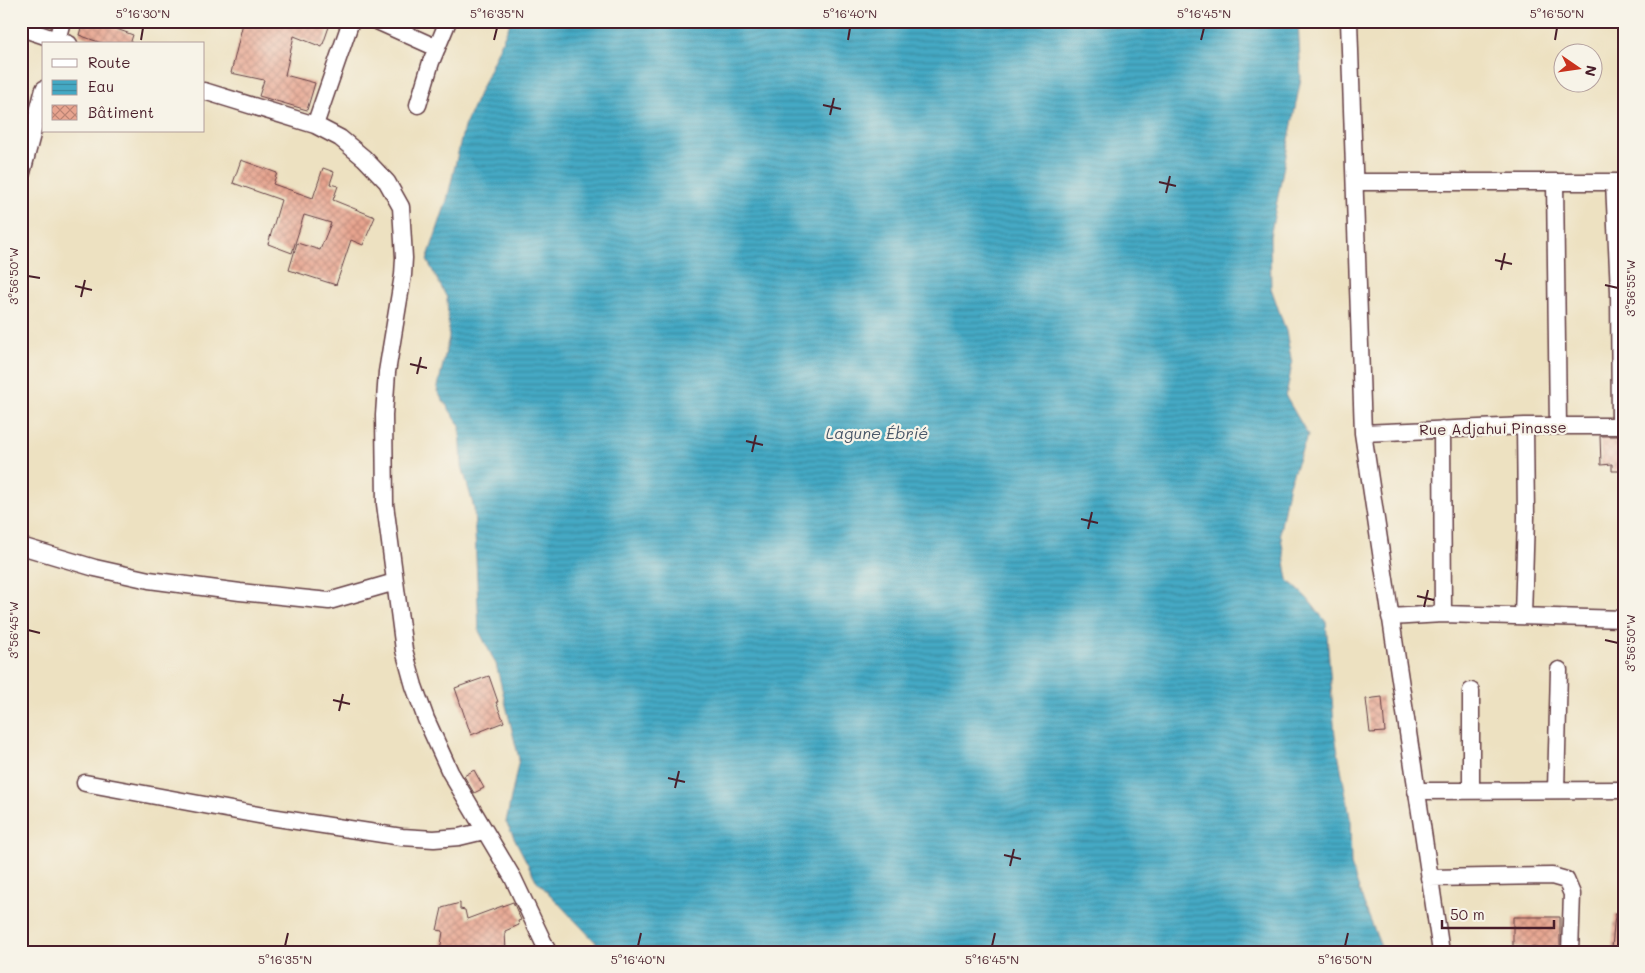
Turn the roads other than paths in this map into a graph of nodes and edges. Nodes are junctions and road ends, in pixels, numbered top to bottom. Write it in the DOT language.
graph roads {
  1 [pos="62,21"];
  2 [pos="351,21"];
  3 [pos="378,21"];
  4 [pos="448,21"];
  5 [pos="1350,21"];
  6 [pos="21,28"];
  7 [pos="60,42"];
  8 [pos="437,48"];
  9 [pos="205,91"];
  10 [pos="42,97"];
  11 [pos="418,105"];
  12 [pos="315,125"];
  13 [pos="21,176"];
  14 [pos="1355,182"];
  15 [pos="1555,182"];
  16 [pos="1619,182"];
  17 [pos="1525,426"];
  18 [pos="1558,426"];
  19 [pos="1622,426"];
  20 [pos="1442,429"];
  21 [pos="1363,433"];
  22 [pos="21,546"];
  23 [pos="395,582"];
  24 [pos="1443,614"];
  25 [pos="1523,616"];
  26 [pos="1390,617"];
  27 [pos="1624,619"];
  28 [pos="1559,670"];
  29 [pos="1471,691"];
  30 [pos="85,784"];
  31 [pos="1556,790"];
  32 [pos="1624,790"];
  33 [pos="1416,791"];
  34 [pos="1471,791"];
  35 [pos="484,831"];
  36 [pos="1429,878"];
  37 [pos="548,952"];
  38 [pos="1441,952"];
  39 [pos="1570,952"];
  1 -- 7 [label="street"];
  2 -- 12 [label="street"];
  3 -- 8 [label="street"];
  4 -- 8 [label="street"];
  5 -- 14 [label="street"];
  6 -- 7 [label="street"];
  8 -- 11 [label="street"];
  9 -- 12 [label="street"];
  10 -- 13 [label="street"];
  12 -- 23 [label="street"];
  14 -- 15 [label="street"];
  14 -- 21 [label="street"];
  15 -- 16 [label="street"];
  15 -- 18 [label="street"];
  16 -- 19 [label="street"];
  17 -- 18 [label="street, Rue Adjahui Pinasse"];
  17 -- 20 [label="street, Rue Adjahui Pinasse"];
  17 -- 25 [label="street"];
  18 -- 19 [label="street, Rue Adjahui Pinasse"];
  20 -- 21 [label="street, Rue Adjahui Pinasse"];
  20 -- 24 [label="street"];
  21 -- 26 [label="street"];
  22 -- 23 [label="street"];
  23 -- 35 [label="street"];
  24 -- 25 [label="street"];
  24 -- 26 [label="street"];
  25 -- 27 [label="street"];
  26 -- 33 [label="street"];
  28 -- 31 [label="street"];
  29 -- 34 [label="street"];
  30 -- 35 [label="street"];
  31 -- 32 [label="street"];
  31 -- 34 [label="street"];
  33 -- 34 [label="street"];
  33 -- 36 [label="street"];
  35 -- 37 [label="street"];
  36 -- 38 [label="street"];
  36 -- 39 [label="street"];
}
